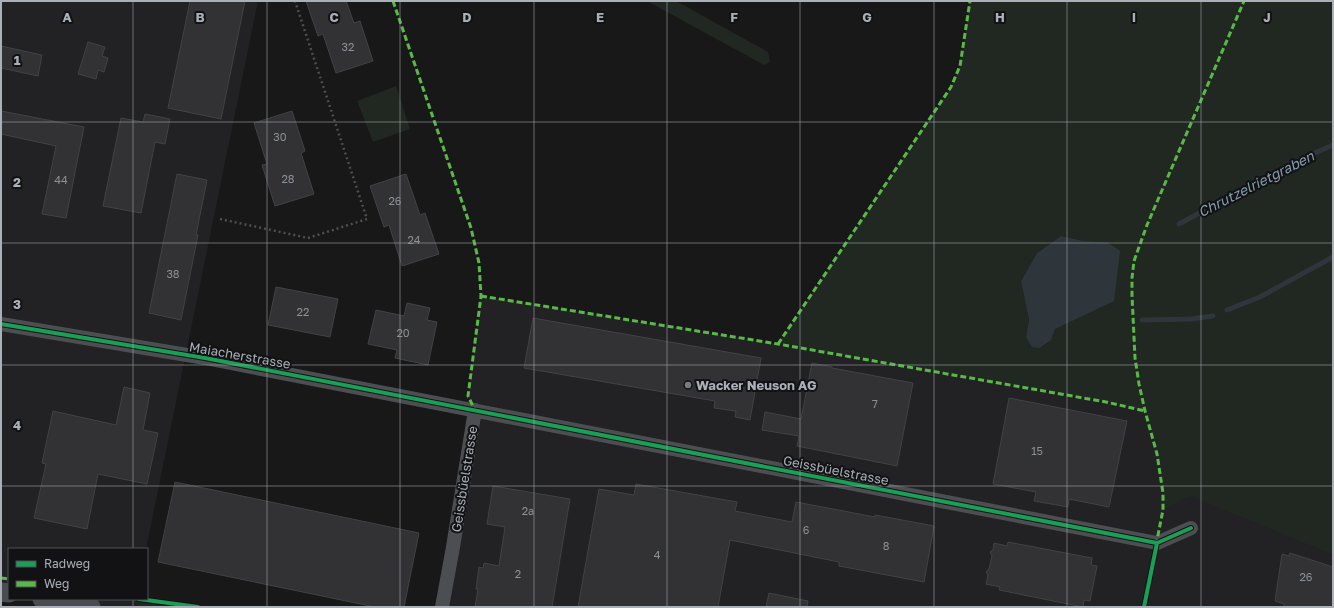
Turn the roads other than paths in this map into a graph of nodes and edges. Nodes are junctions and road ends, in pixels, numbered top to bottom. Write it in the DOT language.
graph roads {
  1 [pos="1,324"];
  2 [pos="475,410"];
  3 [pos="1191,528"];
  4 [pos="48,600"];
  5 [pos="91,607"];
  6 [pos="442,607"];
  1 -- 2 [label="street, Maiacherstrasse"];
  2 -- 3 [label="street, Geissbüelstrasse"];
  2 -- 6 [label="street, Geissbüelstrasse"];
  4 -- 5 [label="main road"];
}
